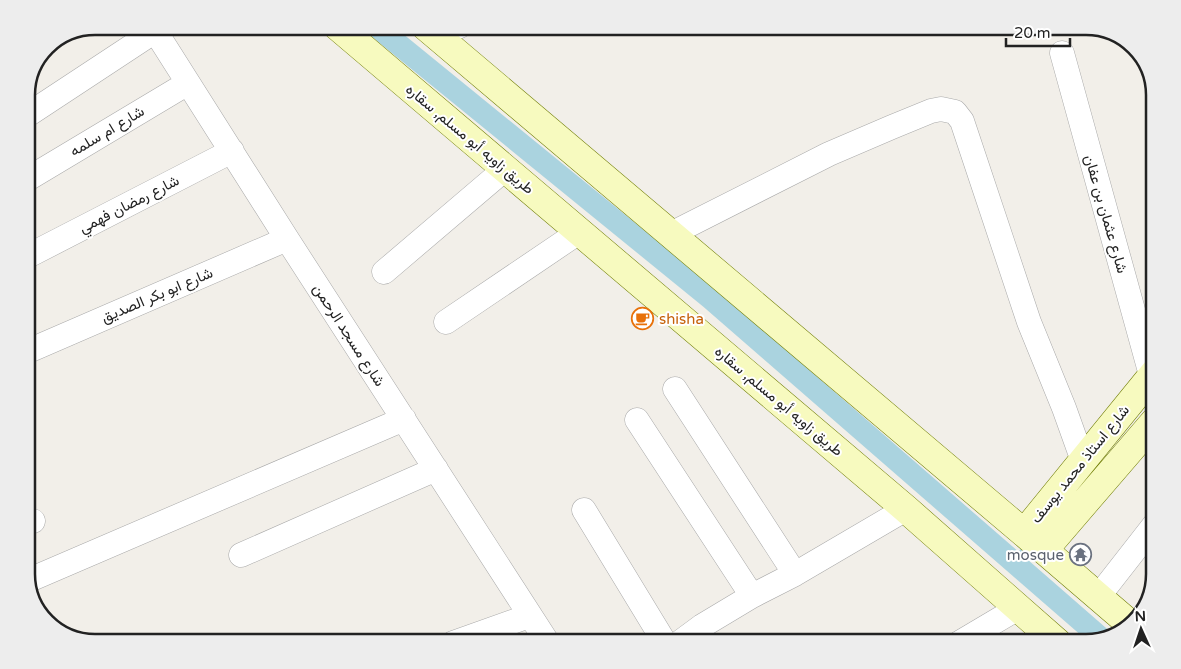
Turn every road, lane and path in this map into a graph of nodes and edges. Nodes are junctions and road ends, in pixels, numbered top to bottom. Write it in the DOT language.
graph roads {
  1 [pos="144,35"];
  2 [pos="157,35"];
  3 [pos="348,35"];
  4 [pos="447,35"];
  5 [pos="1062,53"];
  6 [pos="188,83"];
  7 [pos="35,110"];
  8 [pos="232,152"];
  9 [pos="505,169"];
  10 [pos="35,175"];
  11 [pos="579,232"];
  12 [pos="671,234"];
  13 [pos="287,239"];
  14 [pos="35,252"];
  15 [pos="384,272"];
  16 [pos="446,322"];
  17 [pos="35,348"];
  18 [pos="1146,348"];
  19 [pos="1146,382"];
  20 [pos="675,389"];
  21 [pos="404,420"];
  22 [pos="637,420"];
  23 [pos="1146,430"];
  24 [pos="1083,461"];
  25 [pos="436,469"];
  26 [pos="906,509"];
  27 [pos="584,510"];
  28 [pos="1146,536"];
  29 [pos="1034,542"];
  30 [pos="241,555"];
  31 [pos="795,574"];
  32 [pos="35,578"];
  33 [pos="752,596"];
  34 [pos="1098,597"];
  35 [pos="1018,608"];
  36 [pos="1116,612"];
  37 [pos="530,616"];
  38 [pos="478,634"];
  39 [pos="542,634"];
  40 [pos="659,634"];
  41 [pos="691,634"];
  42 [pos="974,634"];
  43 [pos="1048,634"];
  1 -- 7 [label="street"];
  2 -- 6 [label="street, شارع مسجد الرحمن"];
  3 -- 9 [label="street, طريق زاويه أبو مسلم, سقاره"];
  4 -- 12 [label="street"];
  5 -- 18 [label="street, شارع عثمان بن عفان"];
  6 -- 8 [label="street, شارع مسجد الرحمن"];
  6 -- 10 [label="street, شارع ام سلمه"];
  8 -- 13 [label="street, شارع مسجد الرحمن"];
  8 -- 14 [label="street, شارع رمضان فهمي"];
  9 -- 11 [label="street, طريق زاويه أبو مسلم, سقاره"];
  9 -- 15 [label="street"];
  11 -- 16 [label="street"];
  11 -- 26 [label="street, طريق زاويه أبو مسلم, سقاره"];
  12 -- 24 [label="street"];
  12 -- 29 [label="street"];
  13 -- 17 [label="street, شارع ابو بكر الصديق"];
  13 -- 21 [label="street, شارع مسجد الرحمن"];
  19 -- 24 [label="street, شارع استاذ محمد يوسف"];
  20 -- 31 [label="street"];
  21 -- 25 [label="street, شارع مسجد الرحمن"];
  21 -- 32 [label="street"];
  22 -- 33 [label="street"];
  23 -- 29 [label="street, شارع استاذ محمد يوسف"];
  24 -- 29 [label="street, شارع استاذ محمد يوسف"];
  25 -- 30 [label="street"];
  25 -- 37 [label="street, شارع مسجد الرحمن"];
  26 -- 31 [label="street"];
  26 -- 35 [label="street, طريق زاويه أبو مسلم, سقاره"];
  27 -- 40 [label="street"];
  28 -- 34 [label="street"];
  29 -- 34 [label="street"];
  31 -- 33 [label="street"];
  33 -- 41 [label="street"];
  34 -- 36 [label="street"];
  35 -- 42 [label="street"];
  35 -- 43 [label="street, طريق زاويه أبو مسلم, سقاره"];
  37 -- 38 [label="street"];
  37 -- 39 [label="street, شارع مسجد الرحمن"];
}
